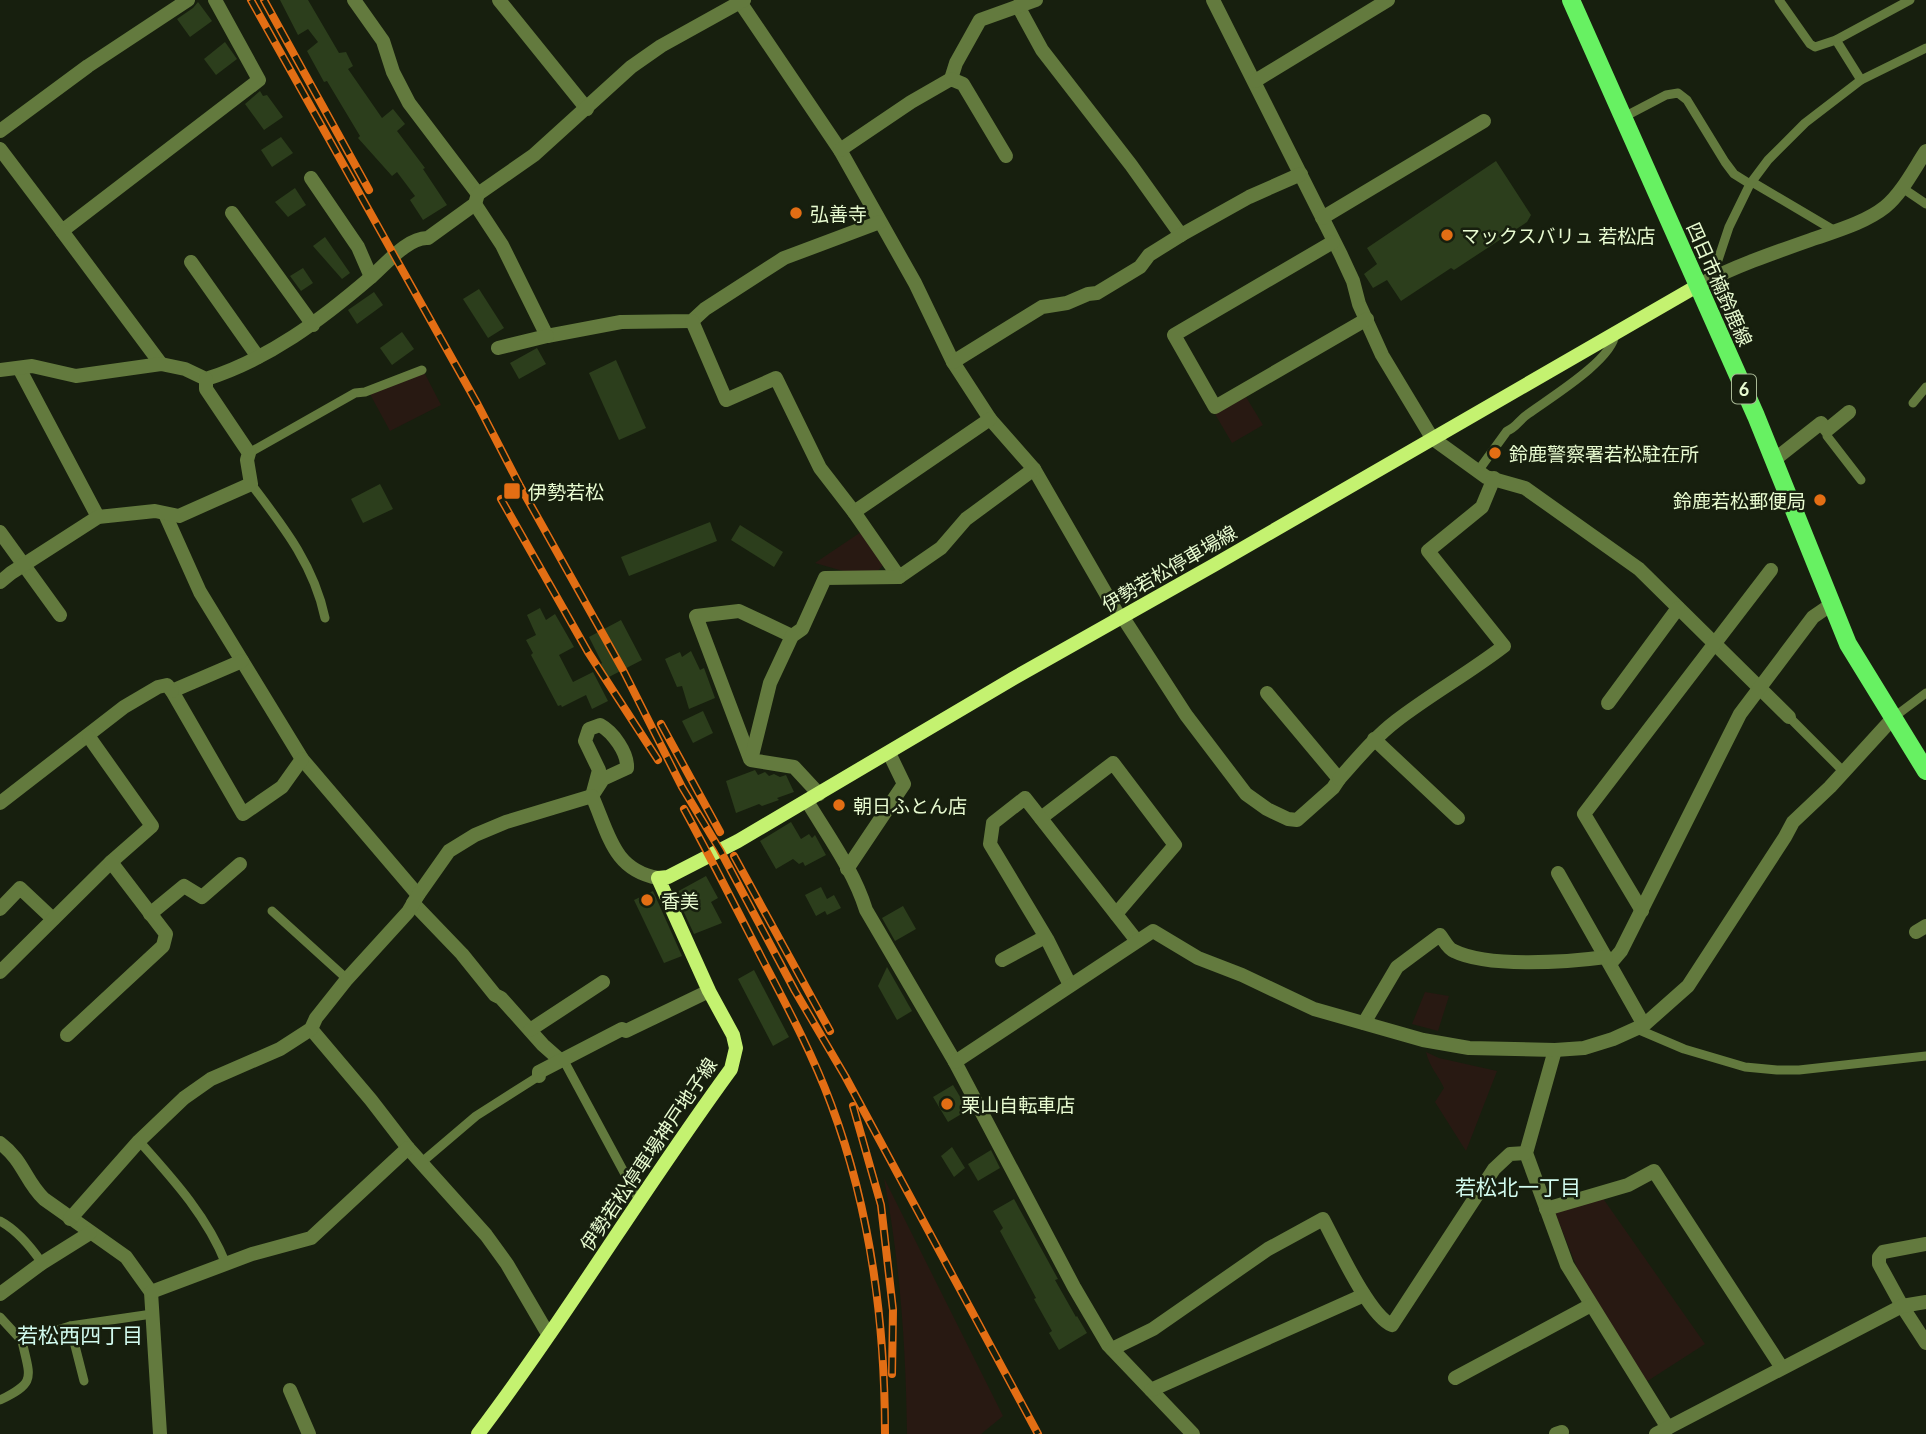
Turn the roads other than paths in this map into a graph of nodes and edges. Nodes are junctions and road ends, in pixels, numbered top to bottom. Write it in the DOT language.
graph roads {
  1 [pos="188,0"];
  2 [pos="215,0"];
  3 [pos="354,0"];
  4 [pos="499,0"];
  5 [pos="1036,0"];
  6 [pos="1213,0"];
  7 [pos="1388,0"];
  8 [pos="1571,0"];
  9 [pos="1779,0"];
  10 [pos="1910,0"];
  11 [pos="735,3"];
  12 [pos="1018,6"];
  13 [pos="1836,40"];
  14 [pos="1926,48"];
  15 [pos="951,79"];
  16 [pos="1861,80"];
  17 [pos="1255,81"];
  18 [pos="587,108"];
  19 [pos="1622,118"];
  20 [pos="1484,121"];
  21 [pos="0,131"];
  22 [pos="0,149"];
  23 [pos="840,150"];
  24 [pos="1926,150"];
  25 [pos="1006,156"];
  26 [pos="1301,174"];
  27 [pos="312,178"];
  28 [pos="1751,183"];
  29 [pos="1901,187"];
  30 [pos="476,199"];
  31 [pos="1926,204"];
  32 [pos="232,213"];
  33 [pos="1322,218"];
  34 [pos="880,222"];
  35 [pos="62,231"];
  36 [pos="1835,231"];
  37 [pos="1181,235"];
  38 [pos="1333,242"];
  39 [pos="191,262"];
  40 [pos="370,277"];
  41 [pos="1704,282"];
  42 [pos="1367,319"];
  43 [pos="692,321"];
  44 [pos="313,325"];
  45 [pos="1615,333"];
  46 [pos="547,336"];
  47 [pos="498,348"];
  48 [pos="258,357"];
  49 [pos="953,362"];
  50 [pos="161,364"];
  51 [pos="19,368"];
  52 [pos="0,370"];
  53 [pos="422,370"];
  54 [pos="205,379"];
  55 [pos="1926,387"];
  56 [pos="1913,403"];
  57 [pos="1849,412"];
  58 [pos="990,419"];
  59 [pos="1827,430"];
  60 [pos="1432,438"];
  61 [pos="249,453"];
  62 [pos="1774,460"];
  63 [pos="1034,469"];
  64 [pos="1478,471"];
  65 [pos="1494,478"];
  66 [pos="1861,480"];
  67 [pos="251,484"];
  68 [pos="854,512"];
  69 [pos="165,514"];
  70 [pos="98,517"];
  71 [pos="0,532"];
  72 [pos="23,566"];
  73 [pos="1772,570"];
  74 [pos="899,577"];
  75 [pos="0,582"];
  76 [pos="1832,604"];
  77 [pos="1678,608"];
  78 [pos="60,615"];
  79 [pos="1121,617"];
  80 [pos="325,618"];
  81 [pos="792,636"];
  82 [pos="1715,643"];
  83 [pos="243,661"];
  84 [pos="1758,687"];
  85 [pos="172,691"];
  86 [pos="1267,693"];
  87 [pos="1926,693"];
  88 [pos="1608,703"];
  89 [pos="1789,717"];
  90 [pos="1894,717"];
  91 [pos="89,737"];
  92 [pos="1374,739"];
  93 [pos="889,752"];
  94 [pos="302,760"];
  95 [pos="751,760"];
  96 [pos="1926,771"];
  97 [pos="1844,772"];
  98 [pos="1339,779"];
  99 [pos="592,796"];
  100 [pos="813,797"];
  101 [pos="0,803"];
  102 [pos="1041,818"];
  103 [pos="1458,818"];
  104 [pos="111,862"];
  105 [pos="240,864"];
  106 [pos="847,869"];
  107 [pos="1558,873"];
  108 [pos="658,878"];
  109 [pos="415,899"];
  110 [pos="0,909"];
  111 [pos="272,911"];
  112 [pos="1642,911"];
  113 [pos="149,914"];
  114 [pos="1116,914"];
  115 [pos="54,919"];
  116 [pos="1045,937"];
  117 [pos="1137,941"];
  118 [pos="1002,960"];
  119 [pos="1608,960"];
  120 [pos="0,972"];
  121 [pos="347,979"];
  122 [pos="603,982"];
  123 [pos="1070,985"];
  124 [pos="709,991"];
  125 [pos="1364,1023"];
  126 [pos="1640,1027"];
  127 [pos="311,1029"];
  128 [pos="530,1030"];
  129 [pos="67,1035"];
  130 [pos="1555,1049"];
  131 [pos="1926,1056"];
  132 [pos="562,1059"];
  133 [pos="955,1062"];
  134 [pos="539,1076"];
  135 [pos="139,1141"];
  136 [pos="0,1143"];
  137 [pos="408,1148"];
  138 [pos="1526,1153"];
  139 [pos="422,1162"];
  140 [pos="639,1200"];
  141 [pos="1546,1209"];
  142 [pos="70,1219"];
  143 [pos="0,1221"];
  144 [pos="90,1233"];
  145 [pos="1926,1244"];
  146 [pos="42,1263"];
  147 [pos="226,1264"];
  148 [pos="151,1292"];
  149 [pos="0,1294"];
  150 [pos="1364,1294"];
  151 [pos="1926,1302"];
  152 [pos="1591,1305"];
  153 [pos="1902,1306"];
  154 [pos="152,1314"];
  155 [pos="0,1317"];
  156 [pos="70,1326"];
  157 [pos="548,1334"];
  158 [pos="22,1341"];
  159 [pos="1926,1343"];
  160 [pos="1112,1349"];
  161 [pos="1782,1368"];
  162 [pos="1455,1378"];
  163 [pos="84,1381"];
  164 [pos="290,1390"];
  165 [pos="1151,1390"];
  166 [pos="0,1400"];
  167 [pos="1662,1431"];
  168 [pos="160,1434"];
  169 [pos="309,1434"];
  170 [pos="478,1434"];
  171 [pos="1193,1434"];
  1 -- 21 [label="street"];
  2 -- 35 [label="street"];
  3 -- 30 [label="street"];
  4 -- 18 [label="street"];
  5 -- 12 [label="street"];
  6 -- 17 [label="street"];
  7 -- 17 [label="street"];
  8 -- 19 [label="main road, 四日市楠鈴鹿線 / 6"];
  9 -- 13 [label="lane"];
  10 -- 13 [label="lane"];
  11 -- 18 [label="street"];
  11 -- 23 [label="street"];
  12 -- 15 [label="street"];
  12 -- 37 [label="street"];
  13 -- 16 [label="lane"];
  14 -- 16 [label="lane"];
  15 -- 23 [label="street"];
  15 -- 25 [label="street"];
  16 -- 28 [label="lane"];
  17 -- 26 [label="street"];
  18 -- 30 [label="street"];
  19 -- 28 [label="lane"];
  19 -- 41 [label="main road, 四日市楠鈴鹿線 / 6"];
  20 -- 33 [label="street"];
  22 -- 35 [label="street"];
  23 -- 34 [label="street"];
  24 -- 29 [label="street"];
  26 -- 33 [label="street"];
  26 -- 37 [label="street"];
  27 -- 40 [label="street"];
  28 -- 36 [label="lane"];
  28 -- 41 [label="lane"];
  29 -- 31 [label="lane"];
  29 -- 36 [label="street"];
  30 -- 40 [label="street"];
  30 -- 46 [label="street"];
  32 -- 44 [label="street"];
  33 -- 38 [label="street"];
  34 -- 43 [label="street"];
  34 -- 49 [label="street"];
  35 -- 50 [label="street"];
  36 -- 41 [label="street"];
  37 -- 49 [label="street"];
  38 -- 42 [label="street"];
  38 -- 42 [label="street"];
  39 -- 48 [label="street"];
  40 -- 44 [label="street"];
  41 -- 45 [label="main road, 伊勢若松停車場線"];
  41 -- 62 [label="main road, 四日市楠鈴鹿線 / 6"];
  42 -- 60 [label="street"];
  43 -- 46 [label="street"];
  43 -- 68 [label="street"];
  44 -- 48 [label="street"];
  45 -- 60 [label="main road, 伊勢若松停車場線"];
  45 -- 64 [label="lane"];
  46 -- 47 [label="street"];
  48 -- 54 [label="street"];
  49 -- 58 [label="street"];
  50 -- 51 [label="street"];
  50 -- 54 [label="street"];
  51 -- 52 [label="street"];
  51 -- 70 [label="street"];
  53 -- 61 [label="lane"];
  54 -- 61 [label="street"];
  55 -- 56 [label="lane"];
  57 -- 59 [label="street"];
  58 -- 63 [label="street"];
  58 -- 68 [label="street"];
  59 -- 62 [label="street"];
  59 -- 66 [label="lane"];
  60 -- 64 [label="street"];
  60 -- 79 [label="main road, 伊勢若松停車場線"];
  61 -- 67 [label="street"];
  62 -- 76 [label="main road, 四日市楠鈴鹿線 / 6"];
  63 -- 74 [label="street"];
  63 -- 79 [label="street"];
  64 -- 65 [label="street"];
  65 -- 77 [label="street"];
  65 -- 92 [label="street"];
  67 -- 69 [label="street"];
  67 -- 80 [label="lane"];
  68 -- 74 [label="street"];
  69 -- 70 [label="street"];
  69 -- 83 [label="street"];
  70 -- 72 [label="street"];
  71 -- 72 [label="street"];
  72 -- 75 [label="street"];
  72 -- 78 [label="street"];
  73 -- 82 [label="street"];
  74 -- 81 [label="street"];
  76 -- 84 [label="street"];
  76 -- 90 [label="main road, 四日市楠鈴鹿線 / 6"];
  77 -- 82 [label="street"];
  77 -- 88 [label="street"];
  79 -- 93 [label="main road, 伊勢若松停車場線"];
  79 -- 98 [label="street"];
  81 -- 95 [label="street"];
  81 -- 95 [label="street"];
  82 -- 84 [label="street"];
  82 -- 112 [label="street"];
  83 -- 85 [label="street"];
  83 -- 94 [label="street"];
  84 -- 89 [label="street"];
  84 -- 112 [label="street"];
  85 -- 91 [label="street"];
  85 -- 94 [label="street"];
  86 -- 98 [label="street"];
  87 -- 90 [label="lane"];
  89 -- 97 [label="lane"];
  90 -- 96 [label="main road, 四日市楠鈴鹿線 / 6"];
  90 -- 97 [label="street"];
  91 -- 101 [label="street"];
  91 -- 104 [label="street"];
  92 -- 98 [label="street"];
  92 -- 103 [label="street"];
  93 -- 100 [label="main road, 伊勢若松停車場線"];
  93 -- 106 [label="street"];
  94 -- 109 [label="street"];
  95 -- 100 [label="street"];
  97 -- 126 [label="street"];
  99 -- 99 [label="street"];
  99 -- 108 [label="street"];
  99 -- 109 [label="street"];
  100 -- 106 [label="street"];
  100 -- 108 [label="main road, 伊勢若松停車場線"];
  102 -- 114 [label="street"];
  102 -- 114 [label="street"];
  102 -- 116 [label="street"];
  104 -- 113 [label="street"];
  104 -- 115 [label="street"];
  105 -- 113 [label="street"];
  106 -- 133 [label="street"];
  107 -- 119 [label="street"];
  108 -- 124 [label="main road, 伊勢若松停車場神戸地子線"];
  109 -- 121 [label="street"];
  109 -- 128 [label="street"];
  110 -- 115 [label="street"];
  111 -- 121 [label="lane"];
  112 -- 119 [label="street"];
  113 -- 129 [label="street"];
  114 -- 117 [label="street"];
  115 -- 120 [label="street"];
  116 -- 118 [label="street"];
  116 -- 123 [label="street"];
  117 -- 123 [label="street"];
  117 -- 125 [label="street"];
  119 -- 125 [label="street"];
  119 -- 126 [label="street"];
  121 -- 127 [label="street"];
  122 -- 128 [label="street"];
  123 -- 133 [label="street"];
  124 -- 132 [label="street"];
  124 -- 140 [label="main road, 伊勢若松停車場神戸地子線"];
  125 -- 130 [label="street"];
  126 -- 130 [label="street"];
  126 -- 131 [label="lane"];
  127 -- 135 [label="street"];
  127 -- 137 [label="street"];
  128 -- 132 [label="street"];
  130 -- 138 [label="street"];
  132 -- 134 [label="street"];
  132 -- 140 [label="lane"];
  133 -- 160 [label="street"];
  134 -- 139 [label="lane"];
  135 -- 142 [label="street"];
  135 -- 147 [label="lane"];
  136 -- 142 [label="street"];
  137 -- 139 [label="street"];
  137 -- 147 [label="street"];
  138 -- 141 [label="street"];
  138 -- 150 [label="street"];
  139 -- 157 [label="street"];
  140 -- 157 [label="main road, 伊勢若松停車場神戸地子線"];
  141 -- 152 [label="street"];
  141 -- 161 [label="street"];
  142 -- 144 [label="street"];
  143 -- 146 [label="lane"];
  144 -- 146 [label="street"];
  144 -- 148 [label="street"];
  145 -- 153 [label="street"];
  146 -- 149 [label="street"];
  147 -- 148 [label="street"];
  148 -- 154 [label="street"];
  150 -- 160 [label="street"];
  150 -- 165 [label="street"];
  151 -- 153 [label="street"];
  152 -- 162 [label="street"];
  152 -- 167 [label="street"];
  153 -- 159 [label="street"];
  153 -- 161 [label="street"];
  154 -- 156 [label="lane"];
  154 -- 168 [label="street"];
  155 -- 158 [label="lane"];
  156 -- 158 [label="lane"];
  156 -- 163 [label="lane"];
  157 -- 170 [label="main road, 伊勢若松停車場神戸地子線"];
  158 -- 166 [label="lane"];
  160 -- 165 [label="street"];
  161 -- 167 [label="street"];
  164 -- 169 [label="street"];
  165 -- 171 [label="street"];
}
